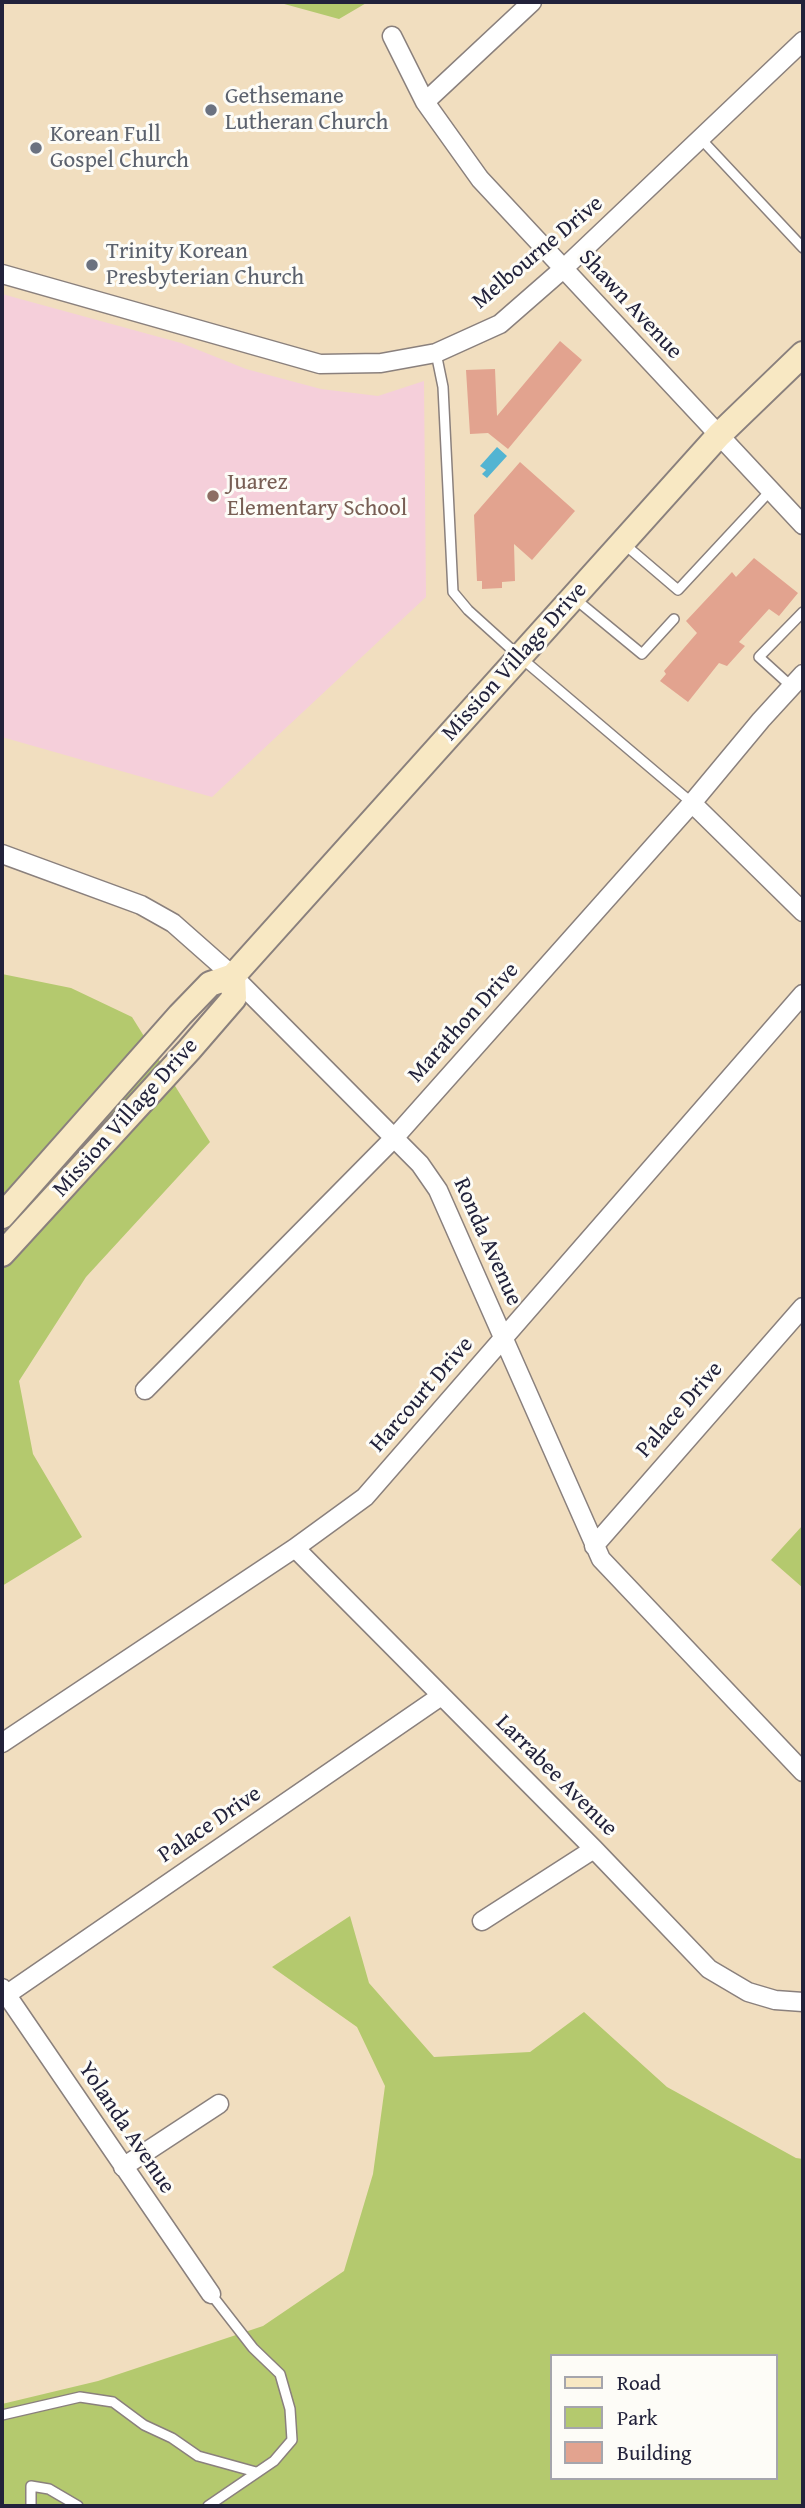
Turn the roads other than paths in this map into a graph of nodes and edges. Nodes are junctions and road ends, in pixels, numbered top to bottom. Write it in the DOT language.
graph roads {
  1 [pos="532,2"];
  2 [pos="392,36"];
  3 [pos="803,41"];
  4 [pos="425,102"];
  5 [pos="701,139"];
  6 [pos="803,248"];
  7 [pos="563,269"];
  8 [pos="2,274"];
  9 [pos="436,353"];
  10 [pos="803,354"];
  11 [pos="719,435"];
  12 [pos="771,490"];
  13 [pos="803,525"];
  14 [pos="622,542"];
  15 [pos="573,597"];
  16 [pos="803,612"];
  17 [pos="674,619"];
  18 [pos="520,657"];
  19 [pos="797,680"];
  20 [pos="692,803"];
  21 [pos="2,854"];
  22 [pos="803,912"];
  23 [pos="233,975"];
  24 [pos="803,994"];
  25 [pos="395,1138"];
  26 [pos="2,1216"];
  27 [pos="2,1254"];
  28 [pos="803,1307"];
  29 [pos="503,1339"];
  30 [pos="145,1390"];
  31 [pos="594,1545"];
  32 [pos="295,1548"];
  33 [pos="441,1696"];
  34 [pos="2,1743"];
  35 [pos="803,1772"];
  36 [pos="594,1849"];
  37 [pos="482,1921"];
  38 [pos="4,1992"];
  39 [pos="803,2002"];
  40 [pos="219,2104"];
  41 [pos="123,2167"];
  42 [pos="211,2294"];
  43 [pos="2,2415"];
  44 [pos="256,2472"];
  45 [pos="31,2506"];
  46 [pos="78,2506"];
  47 [pos="208,2506"];
  1 -- 4 [label="street"];
  2 -- 4 [label="street, Shawn Avenue"];
  3 -- 5 [label="street, Melbourne Drive"];
  4 -- 7 [label="street, Shawn Avenue"];
  5 -- 6 [label="lane"];
  5 -- 7 [label="street, Melbourne Drive"];
  7 -- 9 [label="street, Melbourne Drive"];
  7 -- 11 [label="street, Shawn Avenue"];
  8 -- 9 [label="street, Melbourne Drive"];
  9 -- 18 [label="lane"];
  10 -- 11 [label="main road, Mission Village Drive"];
  11 -- 12 [label="street, Shawn Avenue"];
  11 -- 14 [label="main road, Mission Village Drive"];
  12 -- 13 [label="street, Shawn Avenue"];
  12 -- 14 [label="lane"];
  14 -- 15 [label="main road, Mission Village Drive"];
  15 -- 17 [label="lane"];
  15 -- 18 [label="main road, Mission Village Drive"];
  16 -- 19 [label="lane"];
  18 -- 20 [label="lane"];
  18 -- 23 [label="main road, Mission Village Drive"];
  19 -- 20 [label="street, Marathon Drive"];
  20 -- 22 [label="street"];
  20 -- 25 [label="street, Marathon Drive"];
  21 -- 23 [label="street, Ronda Avenue"];
  23 -- 25 [label="street, Ronda Avenue"];
  23 -- 26 [label="main road, Mission Village Drive"];
  23 -- 27 [label="main road, Mission Village Drive"];
  24 -- 29 [label="street, Harcourt Drive"];
  25 -- 29 [label="street, Ronda Avenue"];
  25 -- 30 [label="street, Marathon Drive"];
  28 -- 31 [label="street, Palace Drive"];
  29 -- 31 [label="street, Ronda Avenue"];
  29 -- 32 [label="street, Harcourt Drive"];
  31 -- 35 [label="street, Ronda Avenue"];
  32 -- 33 [label="street, Larrabee Avenue"];
  32 -- 34 [label="street, Harcourt Drive"];
  33 -- 36 [label="street, Larrabee Avenue"];
  33 -- 38 [label="street, Palace Drive"];
  36 -- 37 [label="street"];
  36 -- 39 [label="street, Larrabee Avenue"];
  38 -- 41 [label="street, Yolanda Avenue"];
  40 -- 41 [label="street"];
  41 -- 42 [label="street, Yolanda Avenue"];
  42 -- 44 [label="lane"];
  43 -- 44 [label="lane"];
  44 -- 47 [label="lane"];
  45 -- 46 [label="lane"];
}
